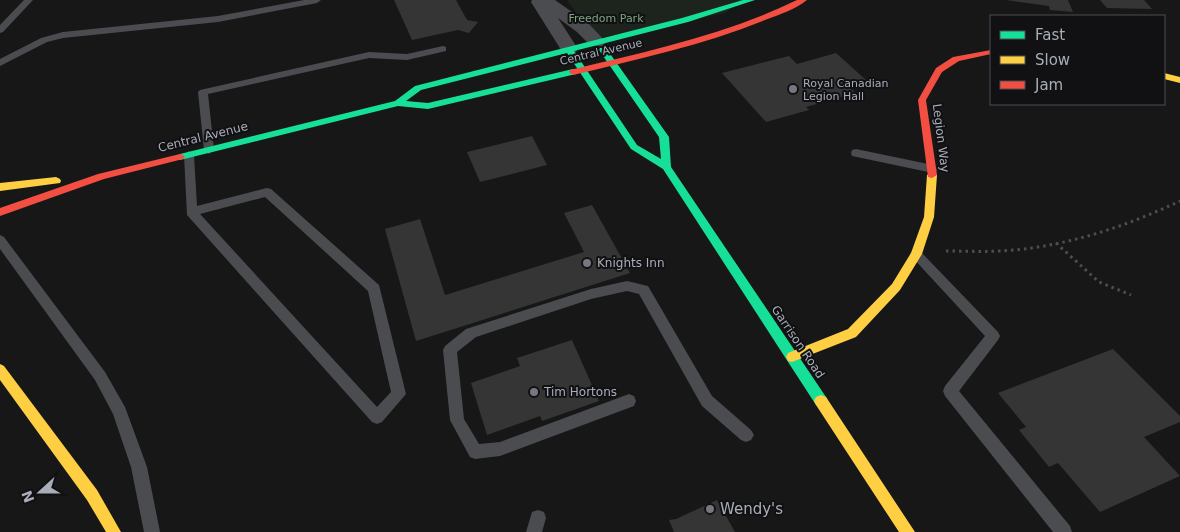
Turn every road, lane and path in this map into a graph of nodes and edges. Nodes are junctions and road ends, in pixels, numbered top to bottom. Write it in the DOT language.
graph roads {
  1 [pos="29,0"];
  2 [pos="317,0"];
  3 [pos="538,0"];
  4 [pos="544,0"];
  5 [pos="751,0"];
  6 [pos="803,0"];
  7 [pos="0,30"];
  8 [pos="597,42"];
  9 [pos="443,49"];
  10 [pos="570,49"];
  11 [pos="990,52"];
  12 [pos="613,62"];
  13 [pos="0,63"];
  14 [pos="583,70"];
  15 [pos="1165,76"];
  16 [pos="1180,80"];
  17 [pos="398,103"];
  18 [pos="209,150"];
  19 [pos="856,153"];
  20 [pos="189,155"];
  21 [pos="666,167"];
  22 [pos="933,169"];
  23 [pos="102,176"];
  24 [pos="0,187"];
  25 [pos="1180,201"];
  26 [pos="0,212"];
  27 [pos="191,212"];
  28 [pos="0,240"];
  29 [pos="1056,243"];
  30 [pos="918,249"];
  31 [pos="1132,295"];
  32 [pos="792,357"];
  33 [pos="0,370"];
  34 [pos="630,401"];
  35 [pos="746,435"];
  36 [pos="92,495"];
  37 [pos="99,532"];
  38 [pos="114,532"];
  39 [pos="152,532"];
  40 [pos="908,532"];
  41 [pos="1064,532"];
  1 -- 7 [label="lane"];
  2 -- 13 [label="lane"];
  3 -- 10 [label="street"];
  4 -- 8 [label="street"];
  5 -- 8 [label="main road, Central Avenue"];
  6 -- 12 [label="main road, Central Avenue"];
  8 -- 10 [label="main road, Central Avenue"];
  8 -- 12 [label="main road, Garrison Road"];
  9 -- 18 [label="lane"];
  10 -- 14 [label="main road, Garrison Road"];
  10 -- 17 [label="main road, Central Avenue"];
  11 -- 22 [label="main road, Legion Way"];
  12 -- 14 [label="main road, Central Avenue"];
  12 -- 21 [label="main road, Garrison Road"];
  14 -- 17 [label="main road, Central Avenue"];
  14 -- 21 [label="main road, Garrison Road"];
  15 -- 16 [label="main road"];
  17 -- 18 [label="main road, Central Avenue"];
  18 -- 20 [label="main road, Central Avenue"];
  19 -- 22 [label="lane"];
  20 -- 23 [label="main road, Central Avenue"];
  20 -- 27 [label="lane"];
  21 -- 32 [label="main road, Garrison Road"];
  22 -- 30 [label="main road, Legion Way"];
  23 -- 24 [label="main road, Central Avenue"];
  23 -- 26 [label="main road, Central Avenue"];
  25 -- 29 [label="path"];
  27 -- 27 [label="lane"];
  28 -- 39 [label="lane"];
  29 -- 30 [label="path"];
  29 -- 31 [label="path"];
  30 -- 32 [label="main road, Legion Way"];
  30 -- 41 [label="lane"];
  32 -- 40 [label="main road, Garrison Road"];
  33 -- 36 [label="main road"];
  34 -- 35 [label="lane"];
  36 -- 37 [label="lane"];
  36 -- 38 [label="main road"];
}
